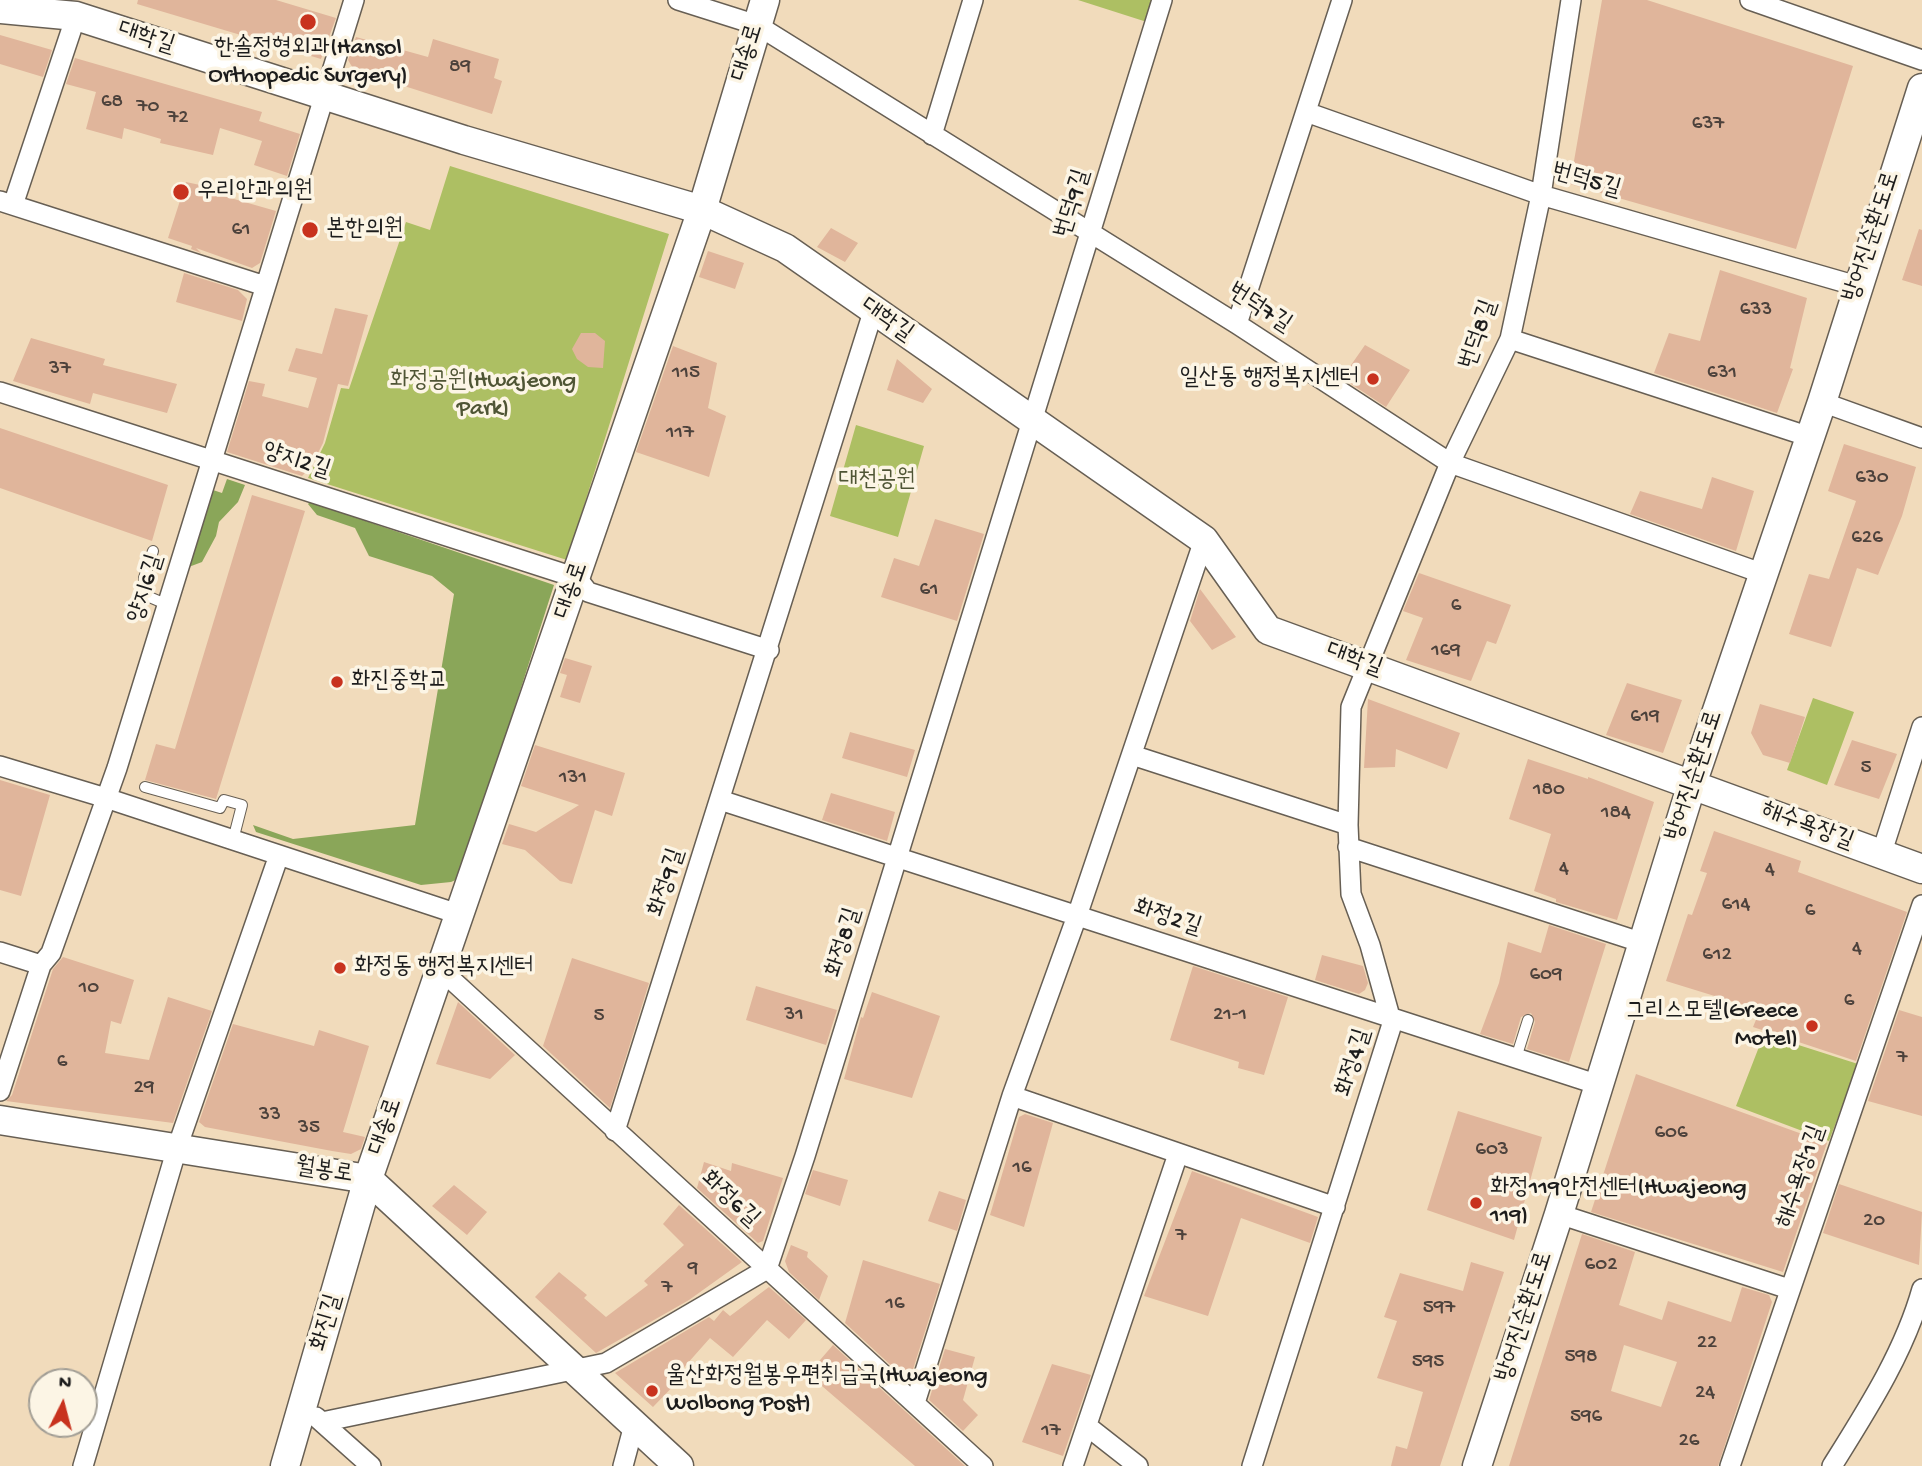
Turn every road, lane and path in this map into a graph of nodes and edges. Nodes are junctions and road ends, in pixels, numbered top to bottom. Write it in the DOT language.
graph roads {
  1 [pos="354,0"];
  2 [pos="678,0"];
  3 [pos="973,0"];
  4 [pos="1162,0"];
  5 [pos="1342,0"];
  6 [pos="1571,0"];
  7 [pos="1750,0"];
  8 [pos="0,9"];
  9 [pos="761,13"];
  10 [pos="76,16"];
  11 [pos="1922,61"];
  12 [pos="1922,88"];
  13 [pos="323,96"];
  14 [pos="1306,112"];
  15 [pos="932,135"];
  16 [pos="1541,195"];
  17 [pos="7,203"];
  18 [pos="702,210"];
  19 [pos="1090,234"];
  20 [pos="265,286"];
  21 [pos="1857,286"];
  22 [pos="873,312"];
  23 [pos="1237,324"];
  24 [pos="1510,339"];
  25 [pos="0,392"];
  26 [pos="1822,402"];
  27 [pos="1032,423"];
  28 [pos="1810,436"];
  29 [pos="1922,438"];
  30 [pos="212,461"];
  31 [pos="1450,463"];
  32 [pos="1204,540"];
  33 [pos="153,551"];
  34 [pos="1764,573"];
  35 [pos="577,579"];
  36 [pos="168,605"];
  37 [pos="769,650"];
  38 [pos="1367,666"];
  39 [pos="1922,727"];
  40 [pos="1132,755"];
  41 [pos="0,766"];
  42 [pos="1692,785"];
  43 [pos="145,787"];
  44 [pos="106,798"];
  45 [pos="720,800"];
  46 [pos="1348,825"];
  47 [pos="233,839"];
  48 [pos="1348,847"];
  49 [pos="279,855"];
  50 [pos="1881,855"];
  51 [pos="897,859"];
  52 [pos="1922,869"];
  53 [pos="1922,905"];
  54 [pos="461,915"];
  55 [pos="1077,916"];
  56 [pos="1643,943"];
  57 [pos="0,952"];
  58 [pos="41,965"];
  59 [pos="441,970"];
  60 [pos="1391,1017"];
  61 [pos="1528,1020"];
  62 [pos="1516,1058"];
  63 [pos="1599,1086"];
  64 [pos="0,1091"];
  65 [pos="1012,1096"];
  66 [pos="0,1120"];
  67 [pos="615,1131"];
  68 [pos="177,1148"];
  69 [pos="1178,1154"];
  70 [pos="368,1179"];
  71 [pos="1335,1207"];
  72 [pos="1559,1214"];
  73 [pos="767,1269"];
  74 [pos="1789,1289"];
  75 [pos="1922,1289"];
  76 [pos="577,1371"];
  77 [pos="915,1403"];
  78 [pos="313,1414"];
  79 [pos="634,1424"];
  80 [pos="1087,1426"];
  81 [pos="83,1466"];
  82 [pos="285,1466"];
  83 [pos="371,1466"];
  84 [pos="623,1466"];
  85 [pos="679,1466"];
  86 [pos="983,1466"];
  87 [pos="1073,1466"];
  88 [pos="1138,1466"];
  89 [pos="1252,1466"];
  90 [pos="1476,1466"];
  91 [pos="1730,1466"];
  92 [pos="1832,1466"];
  1 -- 13 [label="street, 양지6길"];
  2 -- 9 [label="street, 번덕7길"];
  3 -- 15 [label="street"];
  4 -- 19 [label="street, 번덕9길"];
  5 -- 14 [label="street"];
  6 -- 16 [label="street, 번덕8길"];
  7 -- 11 [label="street"];
  8 -- 10 [label="street, 대학길"];
  9 -- 15 [label="street, 번덕7길"];
  9 -- 18 [label="street, 대송로"];
  10 -- 13 [label="street, 대학길"];
  10 -- 17 [label="street"];
  12 -- 21 [label="street, 방어진순환도로"];
  13 -- 18 [label="street, 대학길"];
  13 -- 20 [label="street, 양지6길"];
  14 -- 16 [label="street, 번덕5길"];
  14 -- 23 [label="street"];
  15 -- 19 [label="street, 번덕7길"];
  16 -- 21 [label="street, 번덕5길"];
  16 -- 24 [label="street, 번덕8길"];
  17 -- 20 [label="street"];
  18 -- 22 [label="street, 대학길"];
  18 -- 35 [label="street, 대송로"];
  19 -- 23 [label="street, 번덕7길"];
  19 -- 27 [label="street, 번덕9길"];
  20 -- 30 [label="street, 양지6길"];
  21 -- 26 [label="street, 방어진순환도로"];
  22 -- 27 [label="street, 대학길"];
  22 -- 37 [label="street, 화정9길"];
  23 -- 31 [label="street, 번덕7길"];
  24 -- 28 [label="street"];
  24 -- 31 [label="street, 번덕8길"];
  25 -- 30 [label="street, 양지2길"];
  26 -- 28 [label="street, 방어진순환도로"];
  26 -- 29 [label="street"];
  27 -- 32 [label="street, 대학길"];
  27 -- 51 [label="street, 화정8길"];
  28 -- 34 [label="street, 방어진순환도로"];
  30 -- 35 [label="street, 양지2길"];
  30 -- 36 [label="street, 양지6길"];
  31 -- 34 [label="street, 번덕7길"];
  31 -- 38 [label="street, 번덕8길"];
  32 -- 38 [label="street, 대학길"];
  32 -- 40 [label="street"];
  33 -- 36 [label="lane"];
  34 -- 42 [label="street, 방어진순환도로"];
  35 -- 37 [label="street"];
  35 -- 54 [label="street, 대송로"];
  36 -- 44 [label="street, 양지6길"];
  37 -- 45 [label="street, 화정9길"];
  38 -- 42 [label="street, 대학길"];
  38 -- 46 [label="street, 화정4길"];
  39 -- 50 [label="street"];
  40 -- 46 [label="street"];
  40 -- 55 [label="street"];
  41 -- 44 [label="street"];
  42 -- 50 [label="street, 해수욕장길"];
  42 -- 56 [label="street, 방어진순환도로"];
  43 -- 47 [label="lane"];
  44 -- 47 [label="street"];
  44 -- 58 [label="street, 양지6길"];
  45 -- 51 [label="street, 화정2길"];
  45 -- 67 [label="street, 화정9길"];
  46 -- 48 [label="street, 화정4길"];
  47 -- 49 [label="street"];
  48 -- 56 [label="street"];
  48 -- 60 [label="street, 화정4길"];
  49 -- 54 [label="street"];
  49 -- 68 [label="street"];
  50 -- 52 [label="street, 해수욕장길"];
  51 -- 55 [label="street, 화정2길"];
  51 -- 73 [label="street, 화정8길"];
  53 -- 74 [label="street, 해수욕장1길"];
  54 -- 59 [label="street, 대송로"];
  55 -- 60 [label="street, 화정2길"];
  55 -- 65 [label="street"];
  56 -- 63 [label="street, 방어진순환도로"];
  57 -- 58 [label="street"];
  58 -- 64 [label="street, 양지6길"];
  59 -- 67 [label="street, 화정6길"];
  59 -- 70 [label="street, 대송로"];
  60 -- 62 [label="street, 화정2길"];
  60 -- 71 [label="street, 화정4길"];
  61 -- 62 [label="lane"];
  62 -- 63 [label="street, 화정2길"];
  63 -- 72 [label="street, 방어진순환도로"];
  65 -- 69 [label="street"];
  65 -- 77 [label="street"];
  66 -- 68 [label="street, 월봉로"];
  67 -- 73 [label="street, 화정6길"];
  68 -- 70 [label="street, 월봉로"];
  68 -- 81 [label="street"];
  69 -- 71 [label="street"];
  69 -- 80 [label="street"];
  70 -- 76 [label="street, 월봉로"];
  70 -- 78 [label="street, 화진길"];
  71 -- 89 [label="street, 화정4길"];
  72 -- 74 [label="street"];
  72 -- 90 [label="street, 방어진순환도로"];
  73 -- 76 [label="street"];
  73 -- 77 [label="street, 화정6길"];
  74 -- 91 [label="street, 해수욕장1길"];
  75 -- 92 [label="street"];
  76 -- 78 [label="street"];
  76 -- 79 [label="street, 월봉로"];
  77 -- 86 [label="street, 화정6길"];
  78 -- 82 [label="street, 화진길"];
  78 -- 83 [label="street"];
  79 -- 84 [label="street"];
  79 -- 85 [label="street, 월봉로"];
  80 -- 87 [label="street"];
  80 -- 88 [label="street"];
}
